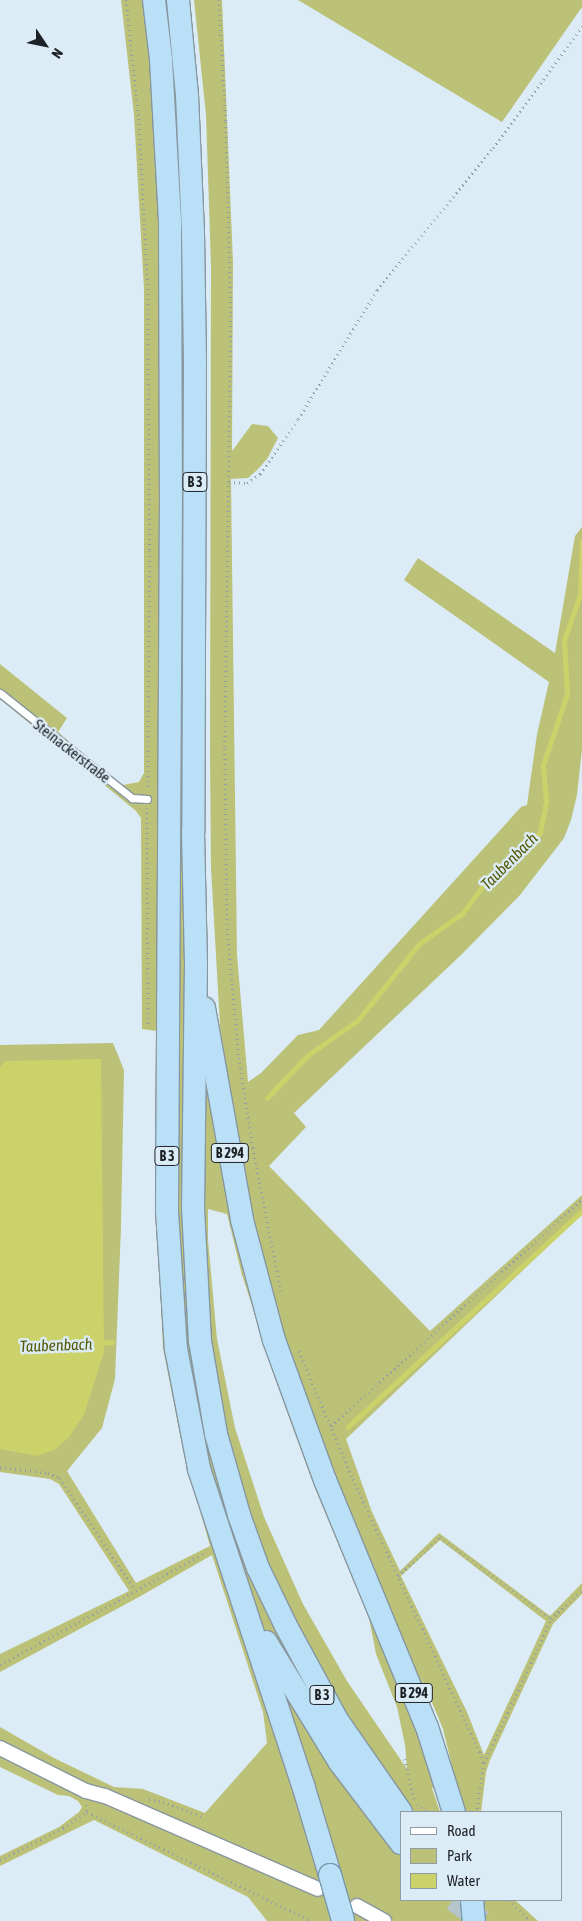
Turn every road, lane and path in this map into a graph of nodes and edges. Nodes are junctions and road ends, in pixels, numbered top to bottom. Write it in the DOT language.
graph roads {
  1 [pos="126,0"];
  2 [pos="154,0"];
  3 [pos="178,0"];
  4 [pos="219,0"];
  5 [pos="582,26"];
  6 [pos="229,482"];
  7 [pos="0,693"];
  8 [pos="147,798"];
  9 [pos="196,965"];
  10 [pos="148,1027"];
  11 [pos="582,1199"];
  12 [pos="282,1294"];
  13 [pos="297,1347"];
  14 [pos="332,1426"];
  15 [pos="0,1467"];
  16 [pos="206,1552"];
  17 [pos="398,1576"];
  18 [pos="136,1590"];
  19 [pos="582,1590"];
  20 [pos="245,1607"];
  21 [pos="552,1620"];
  22 [pos="0,1665"];
  23 [pos="0,1748"];
  24 [pos="405,1759"];
  25 [pos="484,1763"];
  26 [pos="86,1791"];
  27 [pos="477,1806"];
  28 [pos="462,1810"];
  29 [pos="401,1811"];
  30 [pos="428,1811"];
  31 [pos="477,1811"];
  32 [pos="87,1812"];
  33 [pos="400,1842"];
  34 [pos="0,1860"];
  35 [pos="324,1882"];
  36 [pos="472,1901"];
  37 [pos="510,1901"];
  38 [pos="347,1916"];
  39 [pos="311,1921"];
  40 [pos="384,1921"];
  41 [pos="474,1921"];
  42 [pos="531,1921"];
  1 -- 8 [label="path"];
  2 -- 20 [label="highway, B 3"];
  3 -- 9 [label="highway, B 3"];
  4 -- 6 [label="path"];
  5 -- 6 [label="path"];
  6 -- 12 [label="path"];
  7 -- 8 [label="lane, Steinackerstraße"];
  8 -- 10 [label="path"];
  9 -- 28 [label="highway, B 294"];
  9 -- 29 [label="highway, B 3"];
  11 -- 14 [label="path"];
  13 -- 14 [label="path"];
  14 -- 17 [label="path"];
  15 -- 18 [label="path"];
  16 -- 18 [label="path"];
  17 -- 21 [label="path"];
  17 -- 25 [label="path"];
  18 -- 22 [label="path"];
  19 -- 21 [label="path"];
  20 -- 33 [label="highway, B 3"];
  20 -- 35 [label="highway"];
  21 -- 25 [label="path"];
  23 -- 26 [label="street"];
  24 -- 30 [label="path"];
  25 -- 27 [label="path"];
  26 -- 32 [label="path"];
  26 -- 35 [label="street"];
  27 -- 28 [label="path"];
  27 -- 31 [label="path"];
  32 -- 34 [label="path"];
  32 -- 39 [label="path"];
  35 -- 38 [label="highway, bridge"];
  36 -- 41 [label="highway, bridge"];
  37 -- 42 [label="path"];
  38 -- 40 [label="street"];
}
